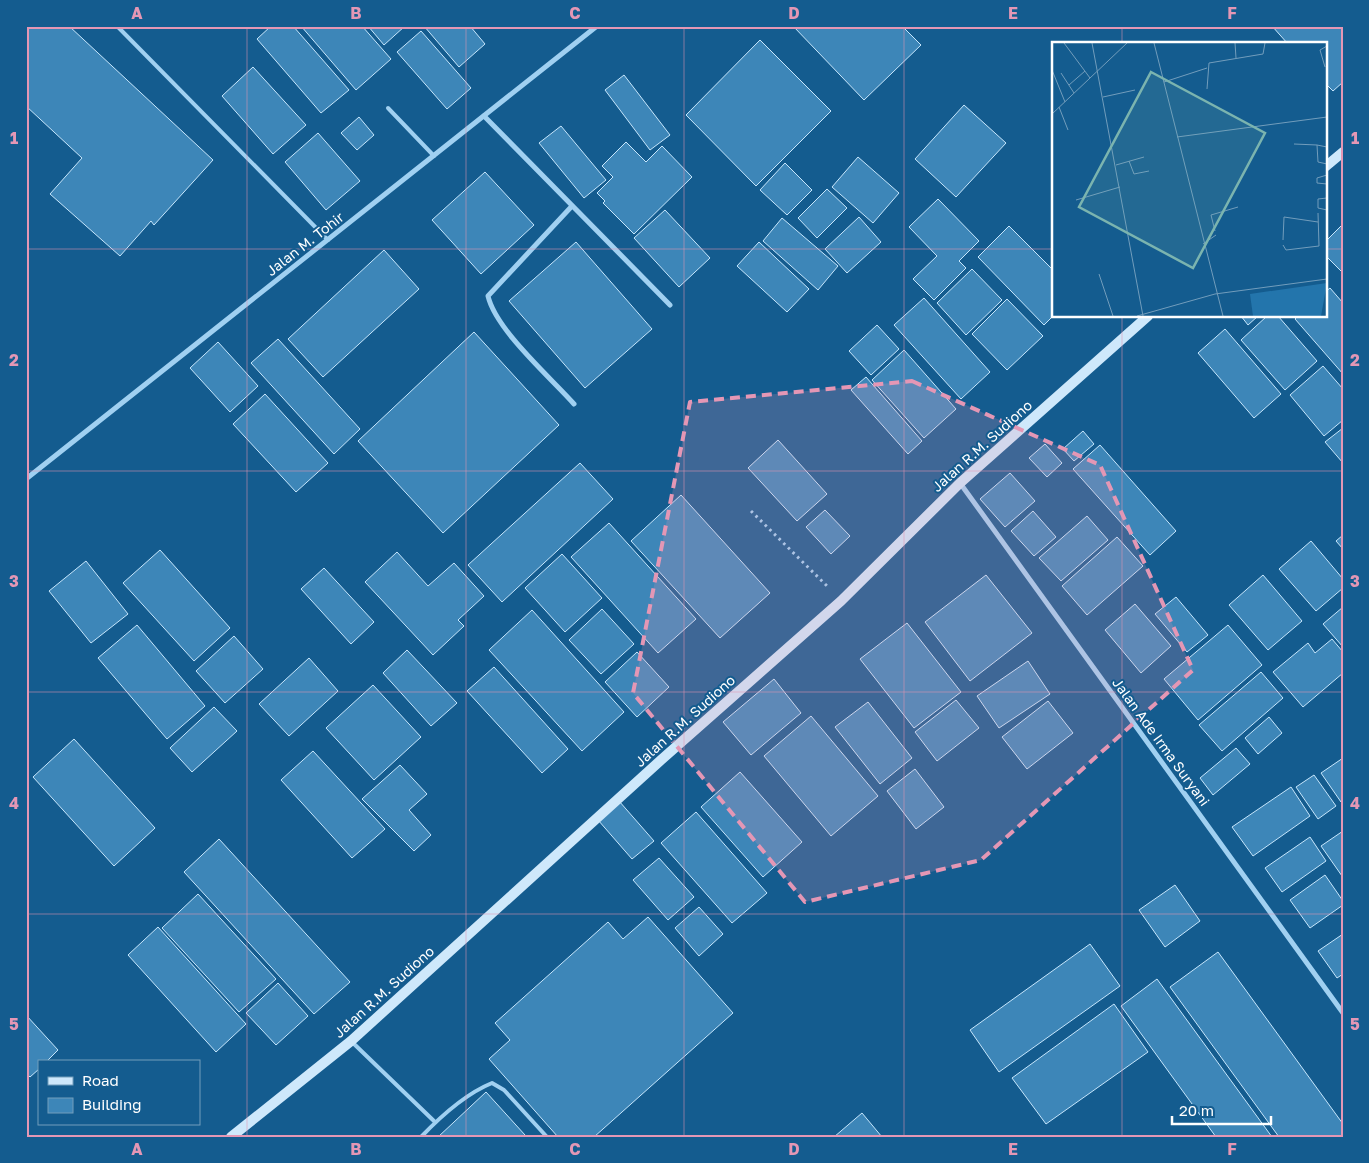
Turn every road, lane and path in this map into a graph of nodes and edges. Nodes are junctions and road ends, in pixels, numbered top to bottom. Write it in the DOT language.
graph roads {
  1 [pos="117,26"];
  2 [pos="597,26"];
  3 [pos="388,108"];
  4 [pos="484,116"];
  5 [pos="1342,153"];
  6 [pos="434,156"];
  7 [pos="1326,166"];
  8 [pos="572,206"];
  9 [pos="328,240"];
  10 [pos="670,305"];
  11 [pos="1146,318"];
  12 [pos="574,404"];
  13 [pos="26,479"];
  14 [pos="960,484"];
  15 [pos="750,511"];
  16 [pos="842,601"];
  17 [pos="1343,1013"];
  18 [pos="351,1041"];
  19 [pos="435,1122"];
  20 [pos="231,1137"];
  21 [pos="421,1137"];
  22 [pos="547,1137"];
  1 -- 9 [label="lane"];
  2 -- 4 [label="street, Jalan M. Tohir"];
  3 -- 6 [label="lane"];
  4 -- 6 [label="street, Jalan M. Tohir"];
  4 -- 8 [label="street"];
  5 -- 7 [label="street"];
  6 -- 9 [label="street, Jalan M. Tohir"];
  8 -- 10 [label="street"];
  8 -- 12 [label="street"];
  9 -- 13 [label="street, Jalan M. Tohir"];
  11 -- 14 [label="street, Jalan R.M. Sudiono"];
  14 -- 16 [label="street, Jalan R.M. Sudiono"];
  14 -- 17 [label="street, Jalan Ade Irma Suryani"];
  15 -- 16 [label="path"];
  16 -- 18 [label="street, Jalan R.M. Sudiono"];
  18 -- 19 [label="lane"];
  18 -- 20 [label="street, Jalan R.M. Sudiono"];
  19 -- 21 [label="lane"];
  19 -- 22 [label="lane"];
}
